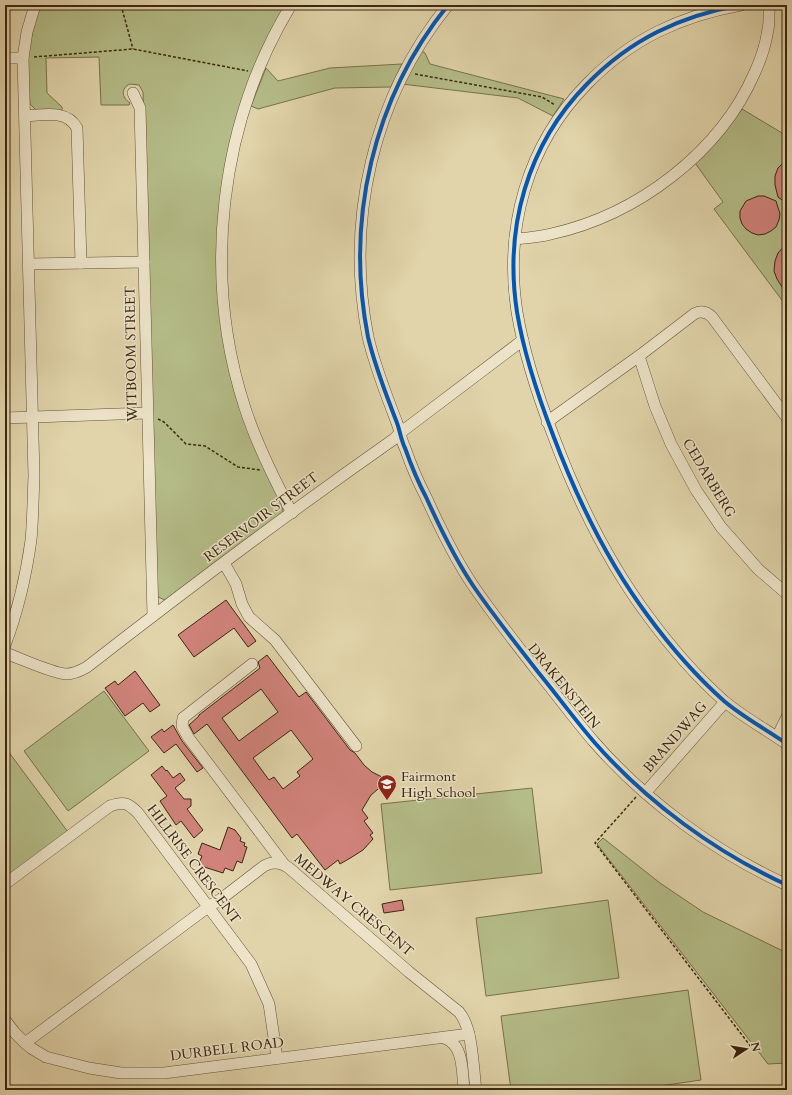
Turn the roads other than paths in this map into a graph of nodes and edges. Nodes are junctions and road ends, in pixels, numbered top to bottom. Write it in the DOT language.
graph roads {
  1 [pos="35,5"];
  2 [pos="291,5"];
  3 [pos="448,5"];
  4 [pos="741,5"];
  5 [pos="770,5"];
  6 [pos="5,58"];
  7 [pos="22,58"];
  8 [pos="133,93"];
  9 [pos="25,116"];
  10 [pos="515,239"];
  11 [pos="144,262"];
  12 [pos="81,263"];
  13 [pos="28,264"];
  14 [pos="523,340"];
  15 [pos="639,356"];
  16 [pos="147,413"];
  17 [pos="32,417"];
  18 [pos="5,418"];
  19 [pos="787,418"];
  20 [pos="547,422"];
  21 [pos="400,433"];
  22 [pos="292,513"];
  23 [pos="224,563"];
  24 [pos="787,594"];
  25 [pos="152,616"];
  26 [pos="5,645"];
  27 [pos="5,653"];
  28 [pos="252,664"];
  29 [pos="726,702"];
  30 [pos="787,717"];
  31 [pos="777,737"];
  32 [pos="787,744"];
  33 [pos="356,746"];
  34 [pos="646,792"];
  35 [pos="283,863"];
  36 [pos="5,884"];
  37 [pos="787,885"];
  38 [pos="208,907"];
  39 [pos="5,1020"];
  40 [pos="469,1034"];
  41 [pos="444,1038"];
  42 [pos="25,1043"];
  43 [pos="277,1058"];
  44 [pos="464,1090"];
  45 [pos="476,1090"];
  1 -- 7 [label="street"];
  2 -- 22 [label="street"];
  3 -- 21 [label="street, DRAKENSTEIN"];
  4 -- 10 [label="street"];
  5 -- 10 [label="street"];
  6 -- 7 [label="street"];
  7 -- 9 [label="street"];
  8 -- 11 [label="street, WITBOOM STREET"];
  9 -- 12 [label="street"];
  9 -- 13 [label="street"];
  10 -- 14 [label="street"];
  11 -- 12 [label="street"];
  11 -- 16 [label="street, WITBOOM STREET"];
  12 -- 13 [label="street"];
  13 -- 17 [label="street"];
  14 -- 20 [label="street"];
  14 -- 21 [label="street, RESERVOIR STREET"];
  15 -- 19 [label="street"];
  15 -- 20 [label="street"];
  15 -- 24 [label="street, CEDARBERG"];
  16 -- 17 [label="street"];
  16 -- 25 [label="street, WITBOOM STREET"];
  17 -- 18 [label="street"];
  17 -- 26 [label="street"];
  20 -- 29 [label="street"];
  21 -- 22 [label="street, RESERVOIR STREET"];
  21 -- 34 [label="street, DRAKENSTEIN"];
  22 -- 23 [label="street, RESERVOIR STREET"];
  23 -- 25 [label="street, RESERVOIR STREET"];
  23 -- 33 [label="street"];
  25 -- 27 [label="street, RESERVOIR STREET"];
  28 -- 35 [label="street"];
  29 -- 31 [label="street"];
  29 -- 34 [label="street, BRANDWAG"];
  30 -- 31 [label="street"];
  31 -- 32 [label="street"];
  34 -- 37 [label="street, DRAKENSTEIN"];
  35 -- 38 [label="street, MEDWAY CRESCENT"];
  35 -- 40 [label="street, MEDWAY CRESCENT"];
  36 -- 38 [label="street, HILLRISE CRESCENT"];
  38 -- 42 [label="street, MEDWAY CRESCENT"];
  38 -- 43 [label="street, HILLRISE CRESCENT"];
  39 -- 42 [label="street, DURBELL ROAD"];
  40 -- 41 [label="street, DURBELL ROAD"];
  40 -- 45 [label="street, MEDWAY CRESCENT"];
  41 -- 43 [label="street, DURBELL ROAD"];
  41 -- 44 [label="street"];
  42 -- 43 [label="street, DURBELL ROAD"];
}
